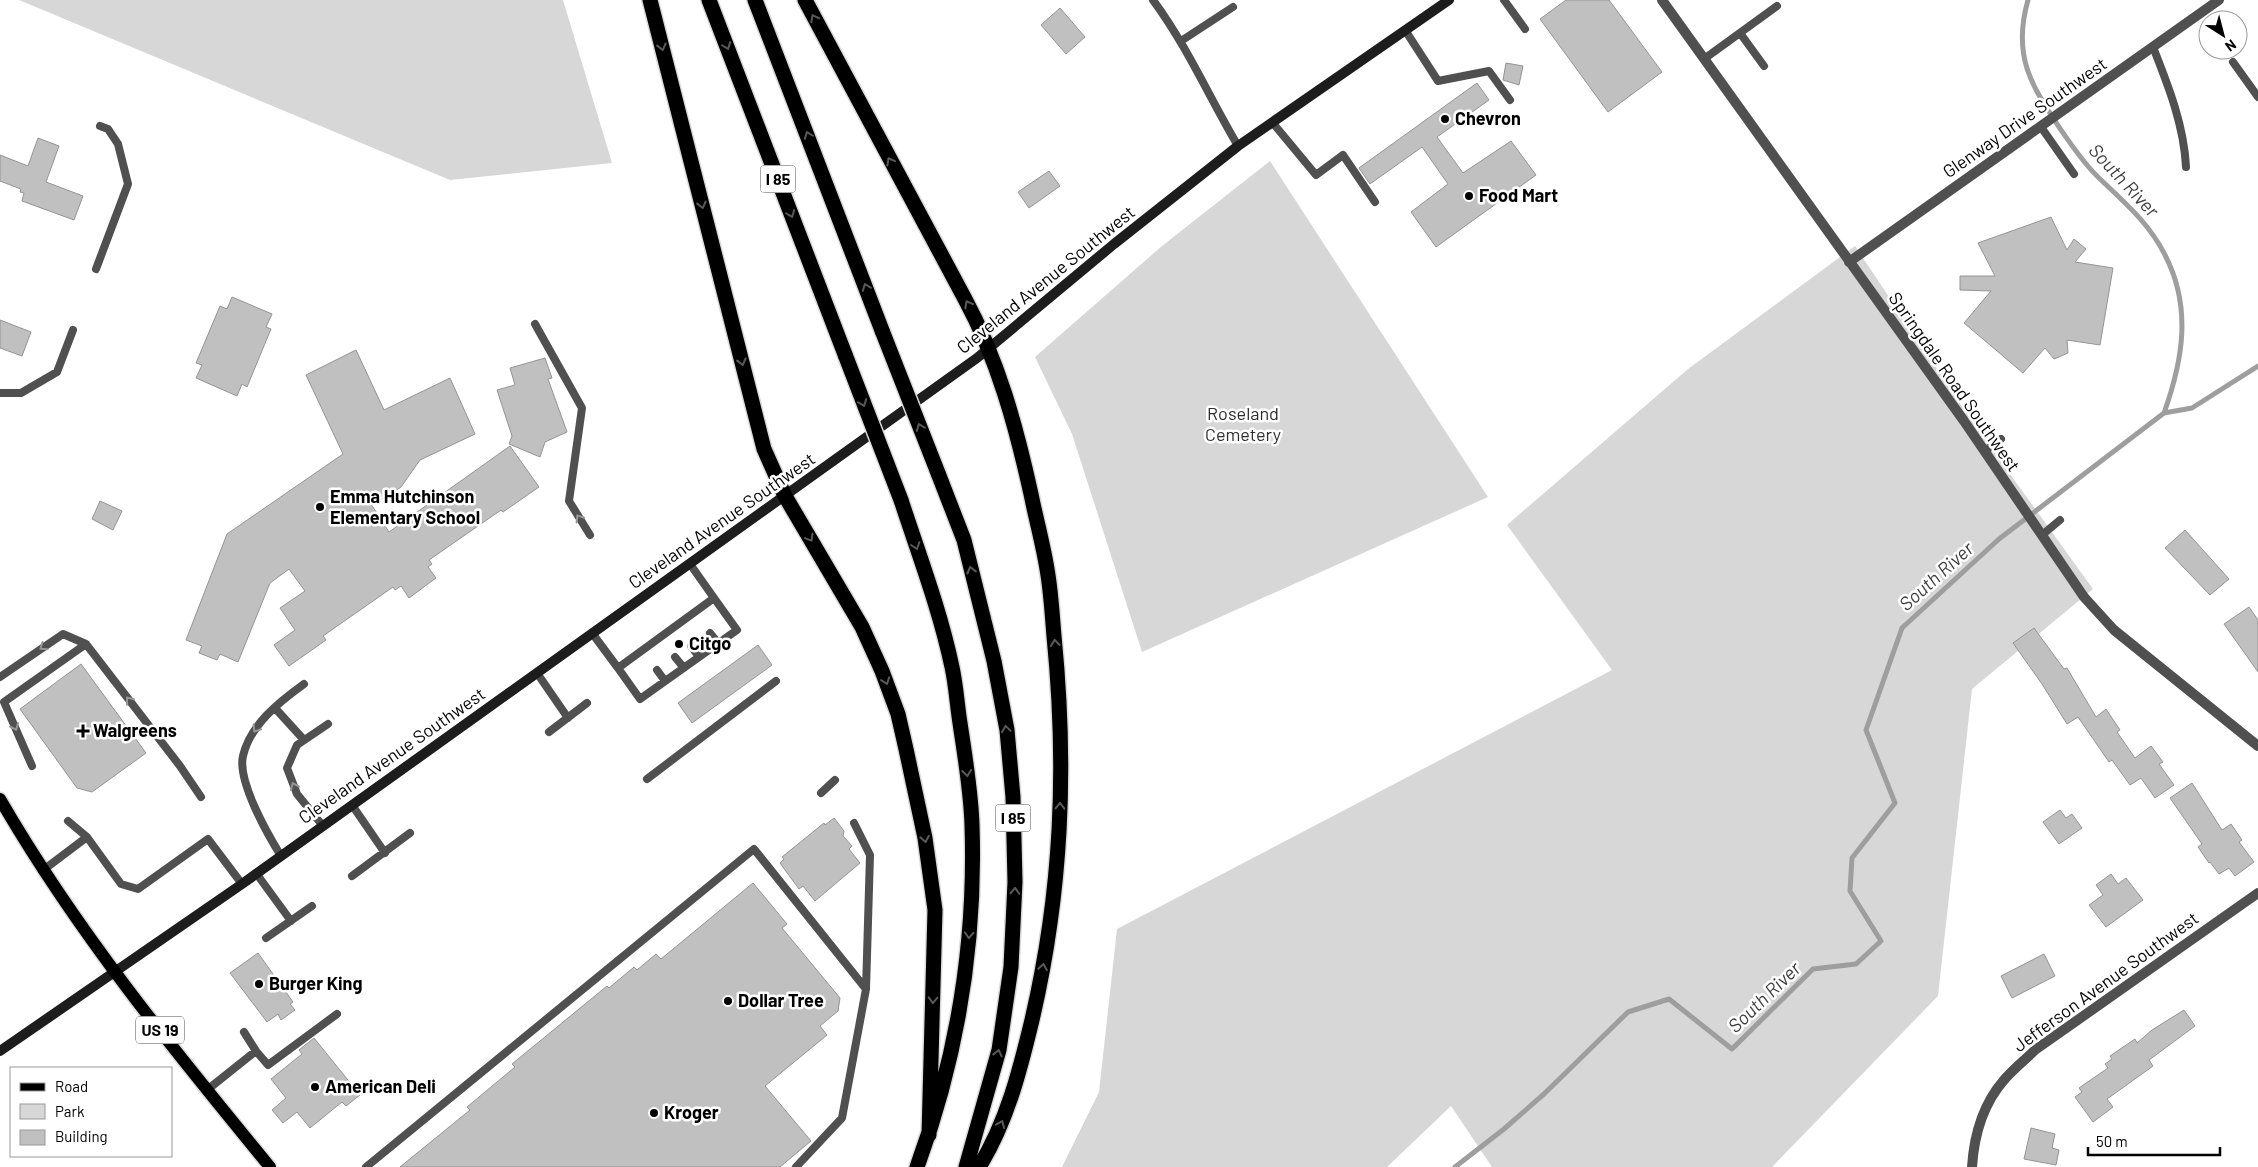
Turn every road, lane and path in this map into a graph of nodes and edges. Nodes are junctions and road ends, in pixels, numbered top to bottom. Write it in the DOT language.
graph roads {
  1 [pos="650,0"];
  2 [pos="710,0"];
  3 [pos="755,0"];
  4 [pos="805,0"];
  5 [pos="1153,0"];
  6 [pos="1449,0"];
  7 [pos="1504,0"];
  8 [pos="1662,0"];
  9 [pos="2219,0"];
  10 [pos="1777,6"];
  11 [pos="1233,7"];
  12 [pos="1525,29"];
  13 [pos="1405,30"];
  14 [pos="1740,33"];
  15 [pos="1181,41"];
  16 [pos="2153,47"];
  17 [pos="1704,59"];
  18 [pos="2233,62"];
  19 [pos="1764,66"];
  20 [pos="2258,97"];
  21 [pos="1510,100"];
  22 [pos="1272,122"];
  23 [pos="100,126"];
  24 [pos="2040,127"];
  25 [pos="1238,146"];
  26 [pos="2186,167"];
  27 [pos="2074,174"];
  28 [pos="1375,202"];
  29 [pos="1849,262"];
  30 [pos="96,269"];
  31 [pos="535,324"];
  32 [pos="73,330"];
  33 [pos="989,348"];
  34 [pos="0,393"];
  35 [pos="2001,439"];
  36 [pos="1985,451"];
  37 [pos="785,496"];
  38 [pos="2060,520"];
  39 [pos="590,535"];
  40 [pos="2042,535"];
  41 [pos="690,564"];
  42 [pos="714,598"];
  43 [pos="592,633"];
  44 [pos="710,633"];
  45 [pos="86,644"];
  46 [pos="718,644"];
  47 [pos="691,646"];
  48 [pos="675,657"];
  49 [pos="699,657"];
  50 [pos="618,668"];
  51 [pos="684,668"];
  52 [pos="657,670"];
  53 [pos="537,673"];
  54 [pos="0,677"];
  55 [pos="665,681"];
  56 [pos="776,681"];
  57 [pos="304,684"];
  58 [pos="587,704"];
  59 [pos="275,708"];
  60 [pos="568,718"];
  61 [pos="328,724"];
  62 [pos="549,732"];
  63 [pos="304,740"];
  64 [pos="2258,746"];
  65 [pos="32,766"];
  66 [pos="648,778"];
  67 [pos="836,780"];
  68 [pos="821,793"];
  69 [pos="201,797"];
  70 [pos="0,799"];
  71 [pos="352,805"];
  72 [pos="68,821"];
  73 [pos="854,823"];
  74 [pos="323,826"];
  75 [pos="410,833"];
  76 [pos="87,837"];
  77 [pos="761,843"];
  78 [pos="754,849"];
  79 [pos="384,853"];
  80 [pos="281,856"];
  81 [pos="42,870"];
  82 [pos="256,873"];
  83 [pos="352,876"];
  84 [pos="242,884"];
  85 [pos="2258,893"];
  86 [pos="312,906"];
  87 [pos="290,921"];
  88 [pos="266,938"];
  89 [pos="114,971"];
  90 [pos="866,988"];
  91 [pos="337,1014"];
  92 [pos="244,1032"];
  93 [pos="0,1051"];
  94 [pos="256,1051"];
  95 [pos="207,1090"];
  96 [pos="929,1135"];
  97 [pos="268,1167"];
  98 [pos="366,1167"];
  99 [pos="796,1167"];
  100 [pos="917,1167"];
  101 [pos="966,1167"];
  102 [pos="979,1167"];
  103 [pos="1972,1167"];
  1 -- 37 [label="highway, one-way"];
  2 -- 96 [label="highway, I 85, one-way, bridge"];
  101 -- 3 [label="highway, I 85, one-way, bridge"];
  33 -- 4 [label="highway, one-way"];
  5 -- 15 [label="lane"];
  6 -- 13 [label="main road, Cleveland Avenue Southwest"];
  7 -- 12 [label="lane"];
  8 -- 17 [label="street, Springdale Road Southwest"];
  9 -- 16 [label="street, Glenway Drive Southwest"];
  10 -- 14 [label="lane"];
  11 -- 15 [label="lane"];
  13 -- 21 [label="lane"];
  13 -- 22 [label="main road, Cleveland Avenue Southwest"];
  14 -- 17 [label="lane"];
  14 -- 19 [label="lane"];
  15 -- 25 [label="lane"];
  16 -- 24 [label="street, Glenway Drive Southwest"];
  16 -- 26 [label="lane"];
  17 -- 29 [label="street, Springdale Road Southwest"];
  18 -- 20 [label="lane"];
  22 -- 25 [label="main road, Cleveland Avenue Southwest"];
  22 -- 28 [label="lane"];
  23 -- 30 [label="lane"];
  24 -- 27 [label="lane"];
  24 -- 29 [label="street, Glenway Drive Southwest"];
  25 -- 33 [label="main road, Cleveland Avenue Southwest"];
  29 -- 36 [label="street, Springdale Road Southwest"];
  39 -- 31 [label="lane, one-way"];
  32 -- 34 [label="lane"];
  33 -- 37 [label="main road, Cleveland Avenue Southwest"];
  102 -- 33 [label="highway, one-way"];
  35 -- 36 [label="lane"];
  36 -- 40 [label="street, Springdale Road Southwest"];
  37 -- 41 [label="main road, Cleveland Avenue Southwest"];
  37 -- 96 [label="highway, one-way"];
  38 -- 40 [label="lane"];
  40 -- 64 [label="street, Springdale Road Southwest"];
  41 -- 42 [label="lane"];
  41 -- 43 [label="main road, Cleveland Avenue Southwest"];
  42 -- 46 [label="lane"];
  42 -- 50 [label="lane"];
  43 -- 50 [label="lane"];
  43 -- 53 [label="main road, Cleveland Avenue Southwest"];
  44 -- 46 [label="lane"];
  45 -- 54 [label="lane, one-way"];
  45 -- 65 [label="lane, one-way"];
  69 -- 45 [label="lane, one-way"];
  46 -- 49 [label="lane"];
  47 -- 49 [label="lane"];
  48 -- 51 [label="lane"];
  49 -- 51 [label="lane"];
  50 -- 55 [label="lane"];
  51 -- 55 [label="lane"];
  52 -- 55 [label="lane"];
  53 -- 60 [label="lane"];
  53 -- 71 [label="main road, Cleveland Avenue Southwest"];
  56 -- 66 [label="lane"];
  57 -- 59 [label="lane"];
  58 -- 60 [label="lane"];
  59 -- 63 [label="lane"];
  59 -- 80 [label="lane, one-way"];
  60 -- 62 [label="lane"];
  61 -- 63 [label="lane"];
  74 -- 63 [label="lane, one-way"];
  67 -- 68 [label="lane"];
  70 -- 81 [label="main road, US 19"];
  71 -- 74 [label="main road, Cleveland Avenue Southwest"];
  71 -- 79 [label="lane"];
  72 -- 76 [label="lane"];
  73 -- 90 [label="lane"];
  74 -- 80 [label="main road, Cleveland Avenue Southwest"];
  75 -- 79 [label="lane"];
  76 -- 81 [label="lane"];
  76 -- 84 [label="lane"];
  77 -- 78 [label="lane"];
  78 -- 90 [label="lane"];
  78 -- 98 [label="lane"];
  79 -- 83 [label="lane"];
  80 -- 82 [label="main road, Cleveland Avenue Southwest"];
  81 -- 89 [label="main road, US 19"];
  82 -- 84 [label="main road, Cleveland Avenue Southwest"];
  82 -- 87 [label="lane"];
  84 -- 89 [label="main road, Cleveland Avenue Southwest"];
  85 -- 103 [label="street, Jefferson Avenue Southwest"];
  86 -- 87 [label="lane"];
  87 -- 88 [label="lane"];
  89 -- 93 [label="main road, Cleveland Avenue Southwest"];
  89 -- 95 [label="main road, US 19"];
  90 -- 99 [label="lane"];
  91 -- 94 [label="lane"];
  92 -- 94 [label="lane"];
  94 -- 95 [label="lane"];
  95 -- 97 [label="main road, US 19"];
  96 -- 100 [label="highway, I 85"];
}
